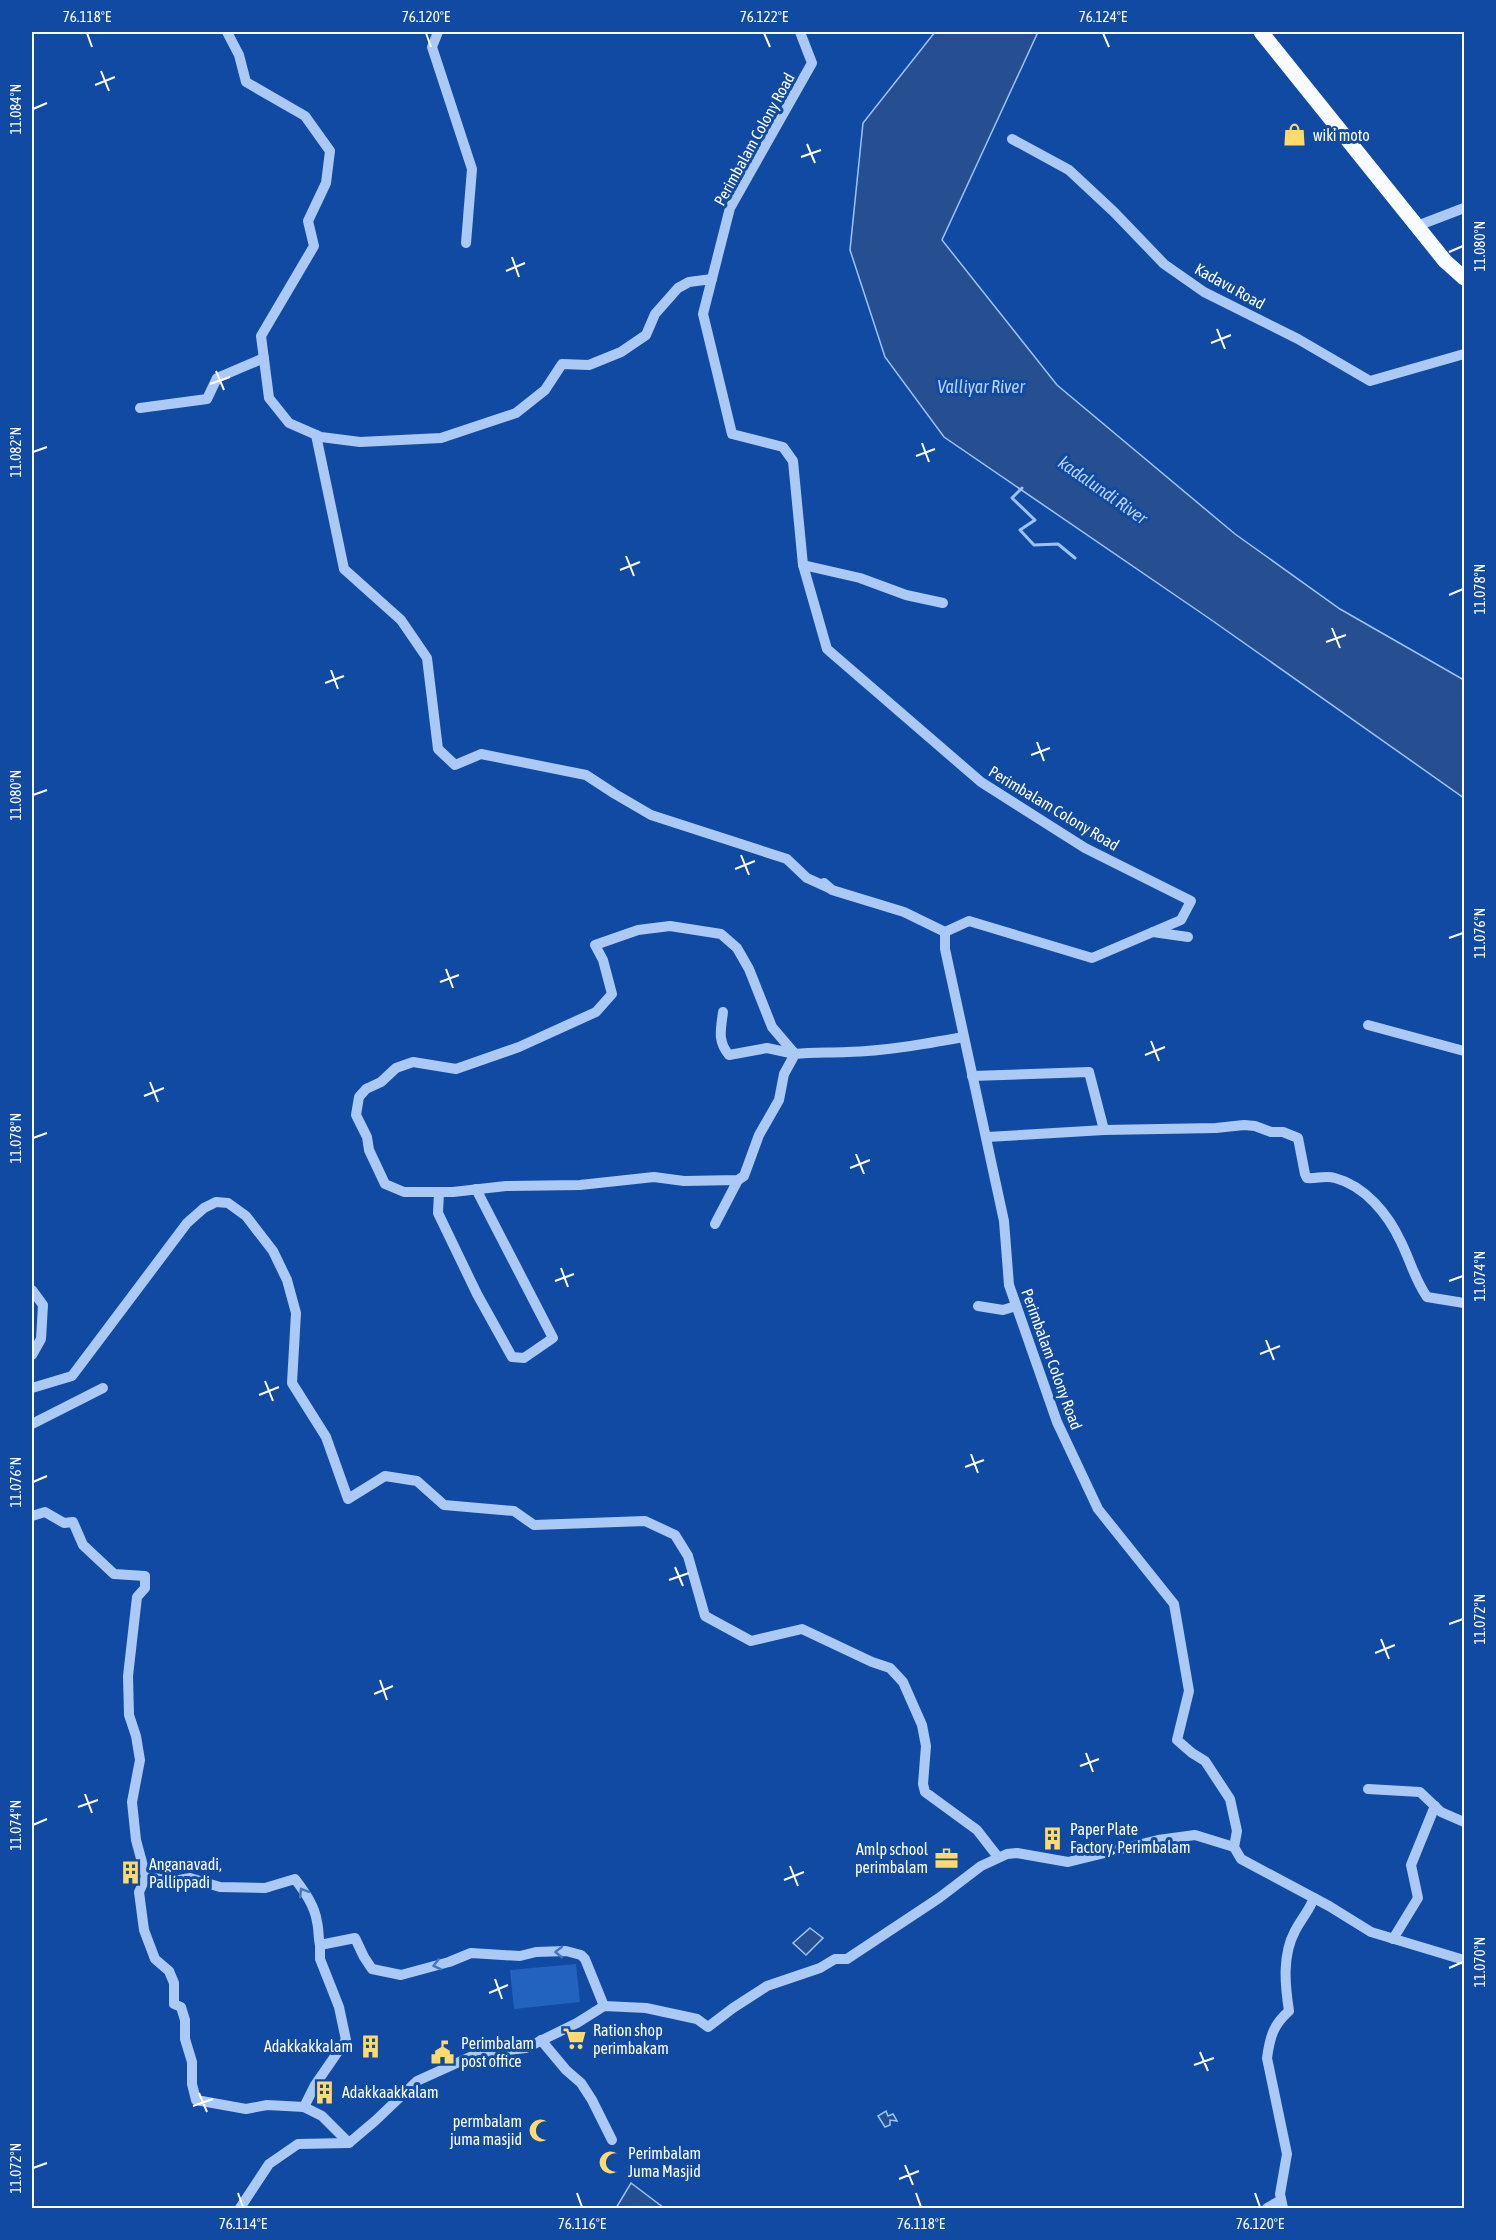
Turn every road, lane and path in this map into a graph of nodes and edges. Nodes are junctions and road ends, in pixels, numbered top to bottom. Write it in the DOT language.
graph roads {
  1 [pos="227,32"];
  2 [pos="438,32"];
  3 [pos="800,32"];
  4 [pos="1261,32"];
  5 [pos="1012,139"];
  6 [pos="1464,208"];
  7 [pos="1417,226"];
  8 [pos="466,243"];
  9 [pos="1464,278"];
  10 [pos="712,279"];
  11 [pos="1464,354"];
  12 [pos="264,358"];
  13 [pos="140,408"];
  14 [pos="316,435"];
  15 [pos="803,565"];
  16 [pos="943,603"];
  17 [pos="819,880"];
  18 [pos="829,888"];
  19 [pos="945,932"];
  20 [pos="1152,932"];
  21 [pos="1188,937"];
  22 [pos="723,1011"];
  23 [pos="1368,1025"];
  24 [pos="963,1036"];
  25 [pos="1464,1051"];
  26 [pos="795,1054"];
  27 [pos="972,1076"];
  28 [pos="1104,1130"];
  29 [pos="987,1137"];
  30 [pos="738,1180"];
  31 [pos="476,1189"];
  32 [pos="439,1192"];
  33 [pos="715,1224"];
  34 [pos="32,1290"];
  35 [pos="1464,1303"];
  36 [pos="978,1306"];
  37 [pos="1017,1306"];
  38 [pos="32,1355"];
  39 [pos="32,1388"];
  40 [pos="103,1388"];
  41 [pos="32,1424"];
  42 [pos="32,1516"];
  43 [pos="1368,1789"];
  44 [pos="1435,1806"];
  45 [pos="1464,1822"];
  46 [pos="1234,1846"];
  47 [pos="998,1857"];
  48 [pos="146,1877"];
  49 [pos="1314,1898"];
  50 [pos="1393,1939"];
  51 [pos="320,1945"];
  52 [pos="1464,1960"];
  53 [pos="604,2006"];
  54 [pos="541,2040"];
  55 [pos="304,2107"];
  56 [pos="612,2140"];
  57 [pos="349,2143"];
  58 [pos="1282,2204"];
  59 [pos="240,2208"];
  60 [pos="1267,2208"];
  1 -- 12 [label="street"];
  2 -- 8 [label="street"];
  3 -- 10 [label="street, Perimbalam Colony Road"];
  4 -- 7 [label="main road"];
  5 -- 11 [label="street, Kadavu Road"];
  6 -- 7 [label="street"];
  7 -- 9 [label="main road"];
  10 -- 14 [label="street"];
  10 -- 15 [label="street, Perimbalam Colony Road"];
  12 -- 13 [label="street"];
  12 -- 14 [label="street"];
  14 -- 18 [label="street"];
  15 -- 16 [label="street"];
  15 -- 20 [label="street, Perimbalam Colony Road"];
  17 -- 18 [label="street"];
  18 -- 19 [label="street"];
  19 -- 20 [label="street, Perimbalam Colony Road"];
  19 -- 24 [label="street, Perimbalam Colony Road"];
  20 -- 21 [label="street"];
  22 -- 26 [label="street"];
  23 -- 25 [label="street"];
  24 -- 26 [label="street"];
  24 -- 27 [label="street, Perimbalam Colony Road"];
  26 -- 30 [label="street"];
  26 -- 32 [label="street"];
  27 -- 28 [label="street"];
  27 -- 29 [label="street, Perimbalam Colony Road"];
  28 -- 29 [label="street"];
  28 -- 35 [label="street"];
  29 -- 37 [label="street, Perimbalam Colony Road"];
  30 -- 31 [label="street"];
  30 -- 33 [label="street"];
  31 -- 32 [label="street"];
  31 -- 32 [label="street"];
  34 -- 38 [label="street"];
  36 -- 37 [label="street"];
  37 -- 46 [label="street, Perimbalam Colony Road"];
  39 -- 47 [label="street"];
  40 -- 41 [label="street"];
  42 -- 48 [label="street"];
  43 -- 44 [label="street"];
  44 -- 45 [label="street"];
  44 -- 50 [label="street"];
  46 -- 47 [label="street"];
  46 -- 49 [label="street"];
  47 -- 53 [label="street"];
  51 -- 48 [label="street, one-way"];
  48 -- 55 [label="street"];
  49 -- 50 [label="street"];
  49 -- 58 [label="street"];
  50 -- 52 [label="street"];
  53 -- 51 [label="street, one-way"];
  51 -- 55 [label="street"];
  53 -- 54 [label="street"];
  54 -- 56 [label="street"];
  54 -- 57 [label="street"];
  55 -- 57 [label="street"];
  57 -- 59 [label="street"];
  58 -- 60 [label="street"];
}
